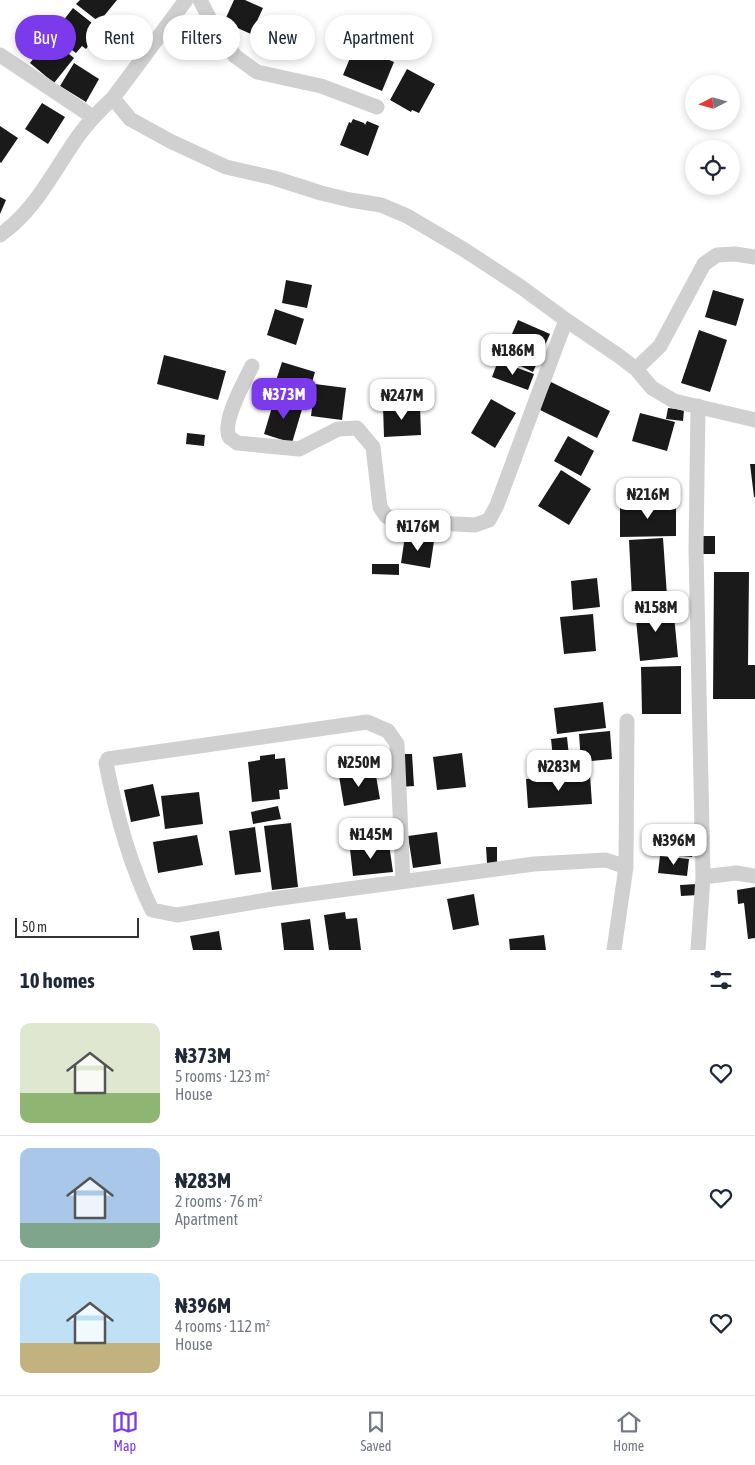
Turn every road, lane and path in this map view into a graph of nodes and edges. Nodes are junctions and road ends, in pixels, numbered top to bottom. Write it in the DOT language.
graph roads {
  1 [pos="186,0"];
  2 [pos="200,0"];
  3 [pos="0,55"];
  4 [pos="113,98"];
  5 [pos="377,107"];
  6 [pos="93,117"];
  7 [pos="0,235"];
  8 [pos="755,257"];
  9 [pos="566,320"];
  10 [pos="252,366"];
  11 [pos="636,370"];
  12 [pos="698,406"];
  13 [pos="755,420"];
  14 [pos="626,721"];
  15 [pos="626,866"];
  16 [pos="755,876"];
  17 [pos="703,877"];
  18 [pos="403,881"];
  19 [pos="614,950"];
  20 [pos="698,950"];
  1 -- 4 [label="street"];
  2 -- 5 [label="street"];
  3 -- 6 [label="street"];
  4 -- 6 [label="street"];
  4 -- 9 [label="street"];
  6 -- 7 [label="street"];
  8 -- 11 [label="street"];
  9 -- 10 [label="street"];
  9 -- 11 [label="street"];
  11 -- 12 [label="street"];
  12 -- 13 [label="street"];
  12 -- 17 [label="street"];
  14 -- 15 [label="street"];
  15 -- 18 [label="street"];
  15 -- 19 [label="street"];
  16 -- 17 [label="street"];
  17 -- 20 [label="street"];
  18 -- 18 [label="street"];
}
